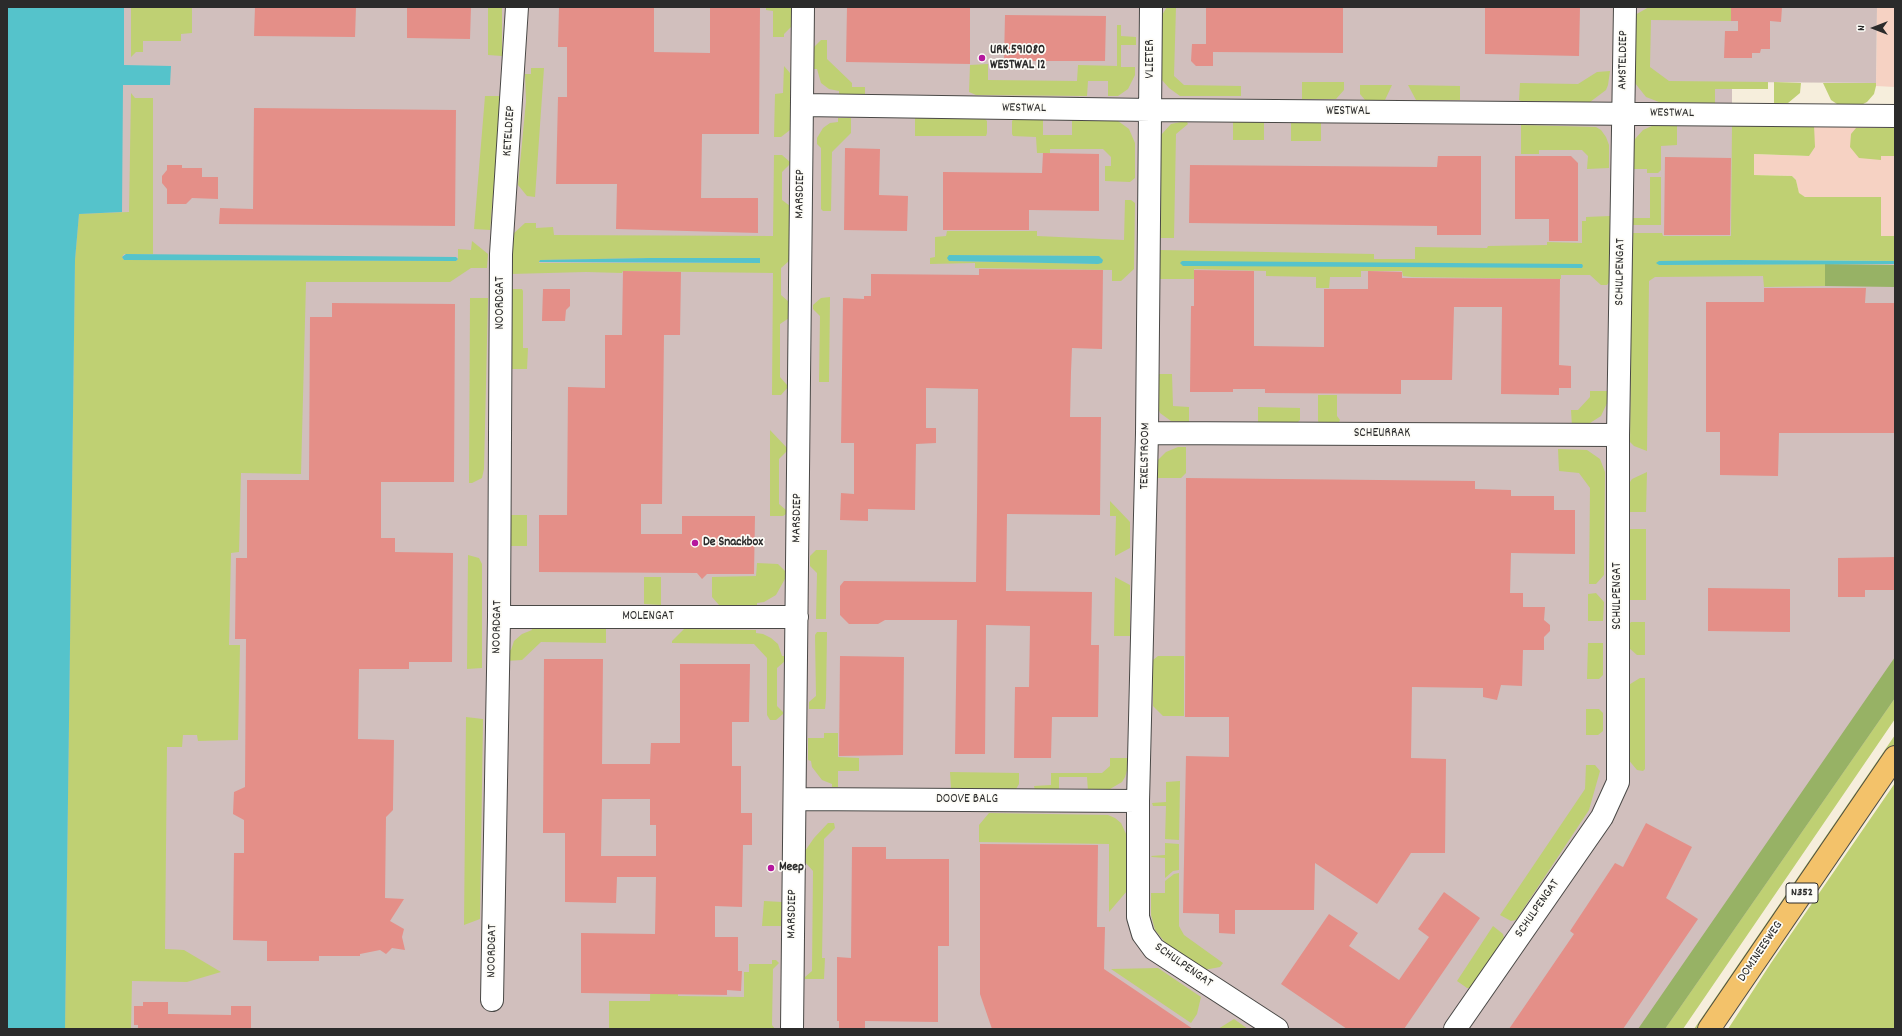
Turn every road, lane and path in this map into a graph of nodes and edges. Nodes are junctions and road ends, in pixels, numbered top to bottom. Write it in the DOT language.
graph roads {
  1 [pos="517,7"];
  2 [pos="803,7"];
  3 [pos="1151,7"];
  4 [pos="1625,7"];
  5 [pos="802,105"];
  6 [pos="1151,110"];
  7 [pos="1623,113"];
  8 [pos="1895,116"];
  9 [pos="501,254"];
  10 [pos="1147,433"];
  11 [pos="1618,435"];
  12 [pos="499,617"];
  13 [pos="797,617"];
  14 [pos="1895,757"];
  15 [pos="1895,775"];
  16 [pos="795,799"];
  17 [pos="1138,801"];
  18 [pos="492,1000"];
  19 [pos="792,1029"];
  20 [pos="1277,1029"];
  21 [pos="1455,1029"];
  22 [pos="1709,1029"];
  23 [pos="1721,1029"];
  1 -- 9 [label="street, KETELDIEP"];
  2 -- 5 [label="street, MARSDIEP"];
  3 -- 6 [label="street, VLIETER"];
  4 -- 7 [label="street, AMSTELDIEP"];
  5 -- 6 [label="street, WESTWAL"];
  5 -- 13 [label="street, MARSDIEP"];
  6 -- 7 [label="street, WESTWAL"];
  6 -- 10 [label="street, TEXELSTROOM"];
  7 -- 8 [label="street, WESTWAL"];
  7 -- 11 [label="street, SCHULPENGAT"];
  9 -- 12 [label="street, NOORDGAT"];
  10 -- 11 [label="street, SCHEURRAK"];
  10 -- 17 [label="street, TEXELSTROOM"];
  11 -- 21 [label="street, SCHULPENGAT"];
  12 -- 13 [label="street, MOLENGAT"];
  12 -- 18 [label="street, NOORDGAT"];
  13 -- 16 [label="street, MARSDIEP"];
  14 -- 22 [label="main road, DOMINEESWEG / N352"];
  15 -- 23 [label="main road, DOMINEESWEG / N352"];
  16 -- 17 [label="street, DOOVE BALG"];
  16 -- 19 [label="street, MARSDIEP"];
  17 -- 20 [label="street, SCHULPENGAT"];
}
